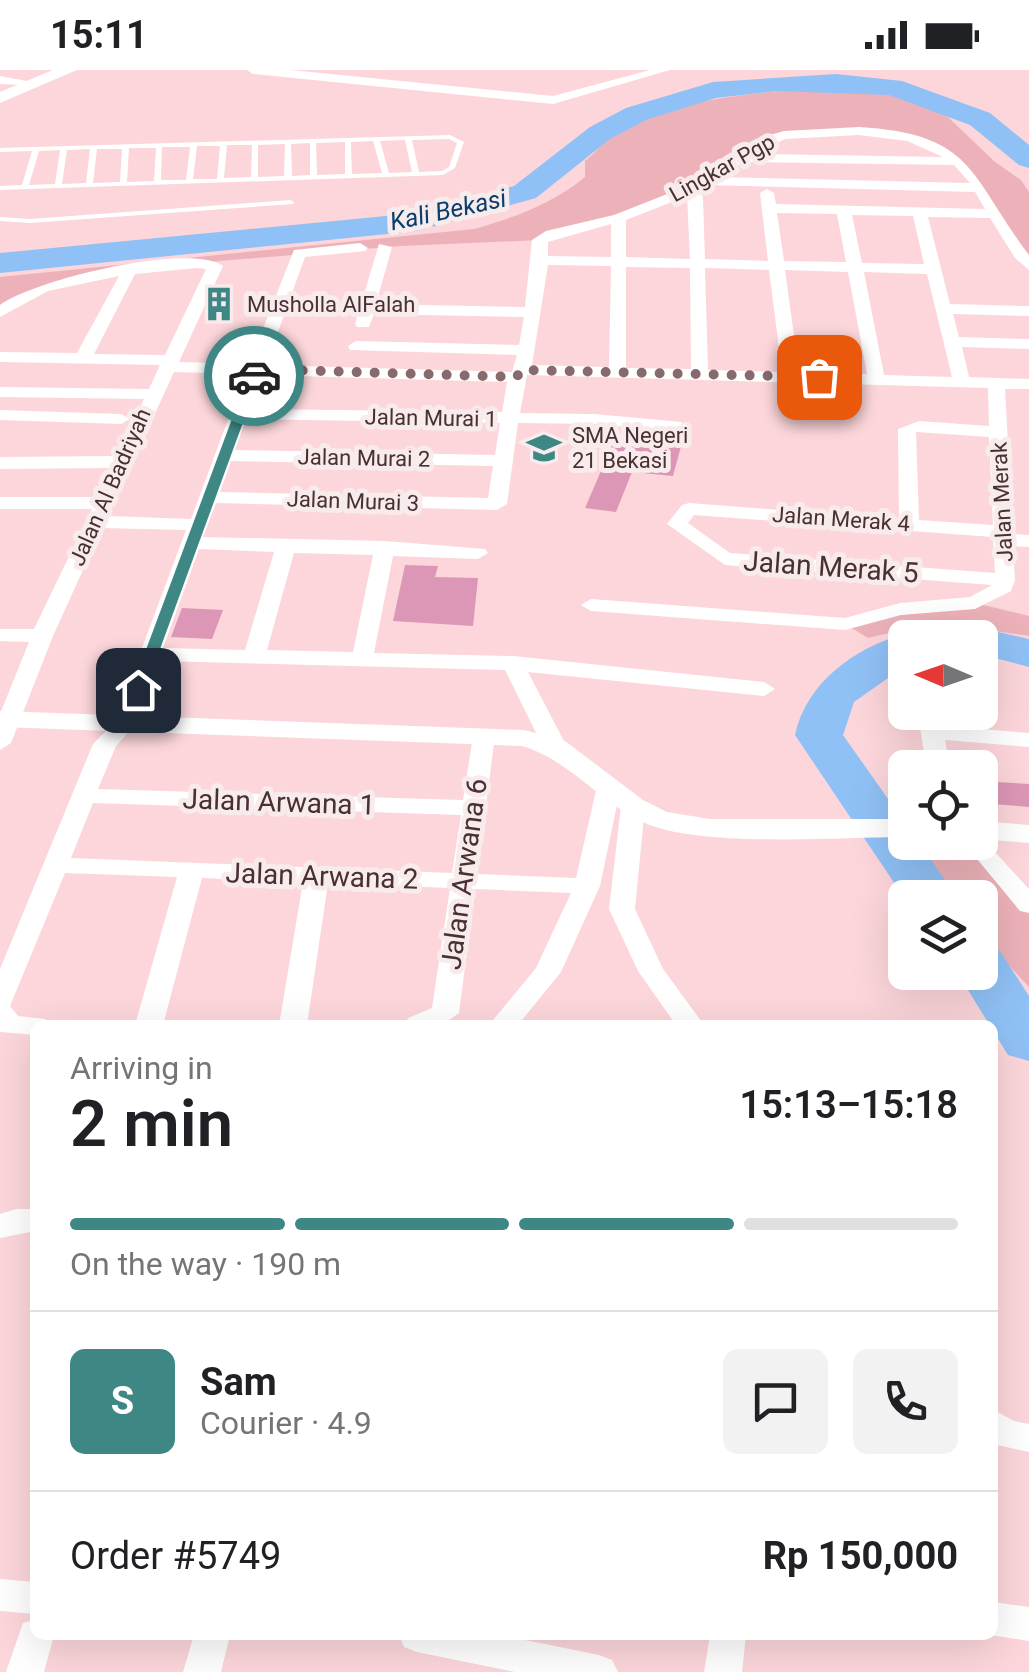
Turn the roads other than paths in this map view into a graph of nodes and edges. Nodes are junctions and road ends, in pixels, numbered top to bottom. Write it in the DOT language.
graph roads {
  1 [pos="49,70"];
  2 [pos="68,70"];
  3 [pos="253,70"];
  4 [pos="664,70"];
  5 [pos="0,80"];
  6 [pos="21,81"];
  7 [pos="0,89"];
  8 [pos="0,98"];
  9 [pos="408,139"];
  10 [pos="376,140"];
  11 [pos="348,141"];
  12 [pos="288,142"];
  13 [pos="313,142"];
  14 [pos="255,143"];
  15 [pos="224,144"];
  16 [pos="194,145"];
  17 [pos="159,146"];
  18 [pos="126,147"];
  19 [pos="36,148"];
  20 [pos="64,148"];
  21 [pos="94,148"];
  22 [pos="0,150"];
  23 [pos="738,158"];
  24 [pos="956,162"];
  25 [pos="416,174"];
  26 [pos="386,175"];
  27 [pos="349,176"];
  28 [pos="288,178"];
  29 [pos="314,178"];
  30 [pos="254,180"];
  31 [pos="220,181"];
  32 [pos="189,182"];
  33 [pos="156,183"];
  34 [pos="766,183"];
  35 [pos="123,184"];
  36 [pos="89,185"];
  37 [pos="58,186"];
  38 [pos="696,186"];
  39 [pos="0,188"];
  40 [pos="26,188"];
  41 [pos="980,188"];
  42 [pos="290,202"];
  43 [pos="770,208"];
  44 [pos="844,210"];
  45 [pos="919,212"];
  46 [pos="996,214"];
  47 [pos="619,218"];
  48 [pos="0,219"];
  49 [pos="360,248"];
  50 [pos="384,248"];
  51 [pos="541,260"];
  52 [pos="620,262"];
  53 [pos="696,264"];
  54 [pos="777,265"];
  55 [pos="1029,265"];
  56 [pos="854,266"];
  57 [pos="933,269"];
  58 [pos="128,273"];
  59 [pos="367,309"];
  60 [pos="944,309"];
  61 [pos="1029,311"];
  62 [pos="0,312"];
  63 [pos="531,312"];
  64 [pos="952,342"];
  65 [pos="1029,344"];
  66 [pos="356,346"];
  67 [pos="527,350"];
  68 [pos="0,357"];
  69 [pos="83,358"];
  70 [pos="168,364"];
  71 [pos="256,369"];
  72 [pos="350,372"];
  73 [pos="617,372"];
  74 [pos="519,374"];
  75 [pos="700,374"];
  76 [pos="791,376"];
  77 [pos="876,379"];
  78 [pos="962,382"];
  79 [pos="996,383"];
  80 [pos="1029,384"];
  81 [pos="0,392"];
  82 [pos="152,394"];
  83 [pos="240,414"];
  84 [pos="0,415"];
  85 [pos="122,420"];
  86 [pos="507,420"];
  87 [pos="682,427"];
  88 [pos="998,432"];
  89 [pos="225,455"];
  90 [pos="502,461"];
  91 [pos="122,462"];
  92 [pos="0,463"];
  93 [pos="210,497"];
  94 [pos="0,503"];
  95 [pos="100,512"];
  96 [pos="681,515"];
  97 [pos="909,524"];
  98 [pos="196,534"];
  99 [pos="1004,536"];
  100 [pos="1029,541"];
  101 [pos="286,544"];
  102 [pos="385,547"];
  103 [pos="478,552"];
  104 [pos="1004,584"];
  105 [pos="1029,590"];
  106 [pos="591,605"];
  107 [pos="0,635"];
  108 [pos="42,636"];
  109 [pos="152,654"];
  110 [pos="254,658"];
  111 [pos="362,660"];
  112 [pos="513,663"];
  113 [pos="764,689"];
  114 [pos="124,725"];
  115 [pos="3,728"];
  116 [pos="974,730"];
  117 [pos="484,736"];
  118 [pos="1029,740"];
  119 [pos="556,746"];
  120 [pos="609,786"];
  121 [pos="85,796"];
  122 [pos="633,806"];
  123 [pos="474,808"];
  124 [pos="888,828"];
  125 [pos="998,831"];
  126 [pos="1029,834"];
  127 [pos="990,860"];
  128 [pos="57,866"];
  129 [pos="192,870"];
  130 [pos="317,876"];
  131 [pos="463,881"];
  132 [pos="587,886"];
  133 [pos="1029,905"];
  134 [pos="0,1001"];
  135 [pos="0,1012"];
  136 [pos="150,1020"];
  137 [pos="294,1020"];
  138 [pos="429,1020"];
  139 [pos="507,1020"];
  140 [pos="686,1020"];
  141 [pos="30,1026"];
  142 [pos="30,1220"];
  143 [pos="0,1226"];
  144 [pos="998,1428"];
  145 [pos="1029,1438"];
  146 [pos="0,1595"];
  147 [pos="30,1598"];
  148 [pos="998,1620"];
  149 [pos="1029,1624"];
  150 [pos="35,1640"];
  151 [pos="211,1640"];
  152 [pos="441,1640"];
  153 [pos="727,1640"];
  154 [pos="25,1672"];
  155 [pos="202,1672"];
  156 [pos="598,1672"];
  157 [pos="723,1672"];
  1 -- 6 [label="main road"];
  2 -- 8 [label="main road"];
  3 -- 4 [label="street"];
  5 -- 6 [label="street"];
  6 -- 7 [label="main road"];
  9 -- 10 [label="lane"];
  9 -- 25 [label="lane"];
  9 -- 25 [label="lane"];
  10 -- 11 [label="lane"];
  10 -- 26 [label="lane"];
  11 -- 13 [label="lane"];
  11 -- 27 [label="lane"];
  12 -- 13 [label="lane"];
  12 -- 14 [label="lane"];
  12 -- 28 [label="lane"];
  13 -- 29 [label="lane"];
  14 -- 15 [label="lane"];
  14 -- 30 [label="lane"];
  15 -- 16 [label="lane"];
  15 -- 31 [label="lane"];
  16 -- 17 [label="lane"];
  16 -- 32 [label="lane"];
  17 -- 18 [label="lane"];
  17 -- 33 [label="lane"];
  18 -- 21 [label="lane"];
  18 -- 35 [label="lane"];
  19 -- 20 [label="lane"];
  19 -- 22 [label="lane"];
  19 -- 40 [label="lane"];
  20 -- 21 [label="lane"];
  20 -- 37 [label="lane"];
  21 -- 36 [label="lane"];
  23 -- 24 [label="street"];
  23 -- 24 [label="street, Lingkar Pgp"];
  23 -- 38 [label="street, Lingkar Pgp"];
  24 -- 41 [label="street, Lingkar Pgp"];
  25 -- 26 [label="lane"];
  26 -- 27 [label="lane"];
  27 -- 29 [label="lane"];
  28 -- 29 [label="lane"];
  28 -- 30 [label="lane"];
  30 -- 31 [label="lane"];
  31 -- 32 [label="lane"];
  32 -- 33 [label="lane"];
  33 -- 35 [label="lane"];
  34 -- 38 [label="street"];
  34 -- 41 [label="street"];
  34 -- 43 [label="street"];
  35 -- 36 [label="lane"];
  36 -- 37 [label="lane"];
  37 -- 40 [label="lane"];
  38 -- 47 [label="street, Lingkar Pgp"];
  38 -- 53 [label="street"];
  39 -- 40 [label="lane"];
  41 -- 46 [label="street, Lingkar Pgp"];
  42 -- 48 [label="lane"];
  43 -- 44 [label="street"];
  43 -- 54 [label="street"];
  44 -- 45 [label="street"];
  44 -- 56 [label="street"];
  45 -- 46 [label="street"];
  45 -- 57 [label="street"];
  46 -- 55 [label="street, Lingkar Pgp"];
  47 -- 51 [label="street, Lingkar Pgp"];
  47 -- 52 [label="street"];
  49 -- 71 [label="street"];
  50 -- 59 [label="street"];
  51 -- 52 [label="street"];
  51 -- 63 [label="street"];
  52 -- 53 [label="street"];
  52 -- 73 [label="street"];
  53 -- 54 [label="street"];
  53 -- 75 [label="street"];
  54 -- 56 [label="street"];
  54 -- 76 [label="street"];
  56 -- 57 [label="street"];
  56 -- 77 [label="street"];
  57 -- 60 [label="street"];
  58 -- 62 [label="street"];
  58 -- 69 [label="street"];
  58 -- 70 [label="street, Jalan Al Badriyah"];
  59 -- 63 [label="street"];
  59 -- 66 [label="street"];
  60 -- 61 [label="street"];
  60 -- 64 [label="street"];
  63 -- 67 [label="street"];
  64 -- 65 [label="street"];
  64 -- 78 [label="street"];
  66 -- 67 [label="street"];
  66 -- 72 [label="street"];
  67 -- 74 [label="street"];
  68 -- 69 [label="street"];
  69 -- 70 [label="street"];
  70 -- 71 [label="street"];
  70 -- 82 [label="street, Jalan Al Badriyah"];
  71 -- 72 [label="street"];
  71 -- 83 [label="street"];
  72 -- 74 [label="street"];
  73 -- 74 [label="street"];
  73 -- 75 [label="street"];
  74 -- 86 [label="street"];
  75 -- 76 [label="street"];
  76 -- 77 [label="street"];
  77 -- 78 [label="street"];
  78 -- 79 [label="street"];
  79 -- 80 [label="street"];
  79 -- 88 [label="street, Jalan Merak"];
  81 -- 82 [label="street"];
  82 -- 91 [label="street, Jalan Al Badriyah"];
  83 -- 86 [label="street, Jalan Murai 1"];
  83 -- 89 [label="street"];
  84 -- 85 [label="street"];
  86 -- 87 [label="street, Jalan Murai 1"];
  86 -- 90 [label="street"];
  88 -- 97 [label="street"];
  88 -- 99 [label="street, Jalan Merak"];
  89 -- 90 [label="street, Jalan Murai 2"];
  89 -- 93 [label="street"];
  90 -- 93 [label="street, Jalan Murai 3"];
  91 -- 92 [label="street"];
  91 -- 95 [label="street, Jalan Al Badriyah"];
  93 -- 98 [label="street"];
  94 -- 95 [label="street"];
  95 -- 98 [label="street"];
  95 -- 108 [label="street, Jalan Al Badriyah"];
  96 -- 97 [label="street, Jalan Merak 4"];
  96 -- 104 [label="street, Jalan Merak 5"];
  97 -- 99 [label="street, Jalan Merak 4"];
  98 -- 101 [label="street"];
  98 -- 109 [label="street"];
  99 -- 100 [label="street, Jalan Merak 4"];
  99 -- 104 [label="street, Jalan Merak"];
  101 -- 102 [label="street"];
  101 -- 110 [label="street"];
  102 -- 103 [label="street"];
  102 -- 111 [label="street"];
  104 -- 105 [label="street"];
  104 -- 106 [label="street, Jalan Merak"];
  107 -- 108 [label="street"];
  108 -- 115 [label="street, Jalan Al Badriyah"];
  109 -- 110 [label="street"];
  109 -- 114 [label="street"];
  110 -- 111 [label="street"];
  111 -- 112 [label="street"];
  112 -- 113 [label="street"];
  112 -- 119 [label="street"];
  114 -- 115 [label="street"];
  114 -- 117 [label="street"];
  114 -- 121 [label="street"];
  116 -- 118 [label="street"];
  117 -- 119 [label="street"];
  117 -- 123 [label="street, Jalan Arwana 6"];
  119 -- 120 [label="street"];
  120 -- 122 [label="street"];
  120 -- 132 [label="street"];
  121 -- 123 [label="street, Jalan Arwana 1"];
  121 -- 128 [label="street"];
  122 -- 124 [label="street"];
  122 -- 140 [label="street"];
  123 -- 131 [label="street, Jalan Arwana 6"];
  125 -- 126 [label="street"];
  127 -- 133 [label="street"];
  128 -- 129 [label="street, Jalan Arwana 2"];
  128 -- 134 [label="street"];
  129 -- 130 [label="street, Jalan Arwana 2"];
  129 -- 136 [label="street"];
  130 -- 131 [label="street, Jalan Arwana 2"];
  130 -- 137 [label="street"];
  131 -- 132 [label="street, Jalan Arwana 2"];
  131 -- 138 [label="street, Jalan Arwana 6"];
  132 -- 139 [label="street"];
  135 -- 141 [label="street"];
  142 -- 143 [label="street"];
  144 -- 145 [label="street"];
  146 -- 147 [label="street"];
  148 -- 149 [label="street"];
  150 -- 154 [label="street"];
  151 -- 155 [label="street"];
  152 -- 156 [label="street"];
  153 -- 157 [label="street"];
}
